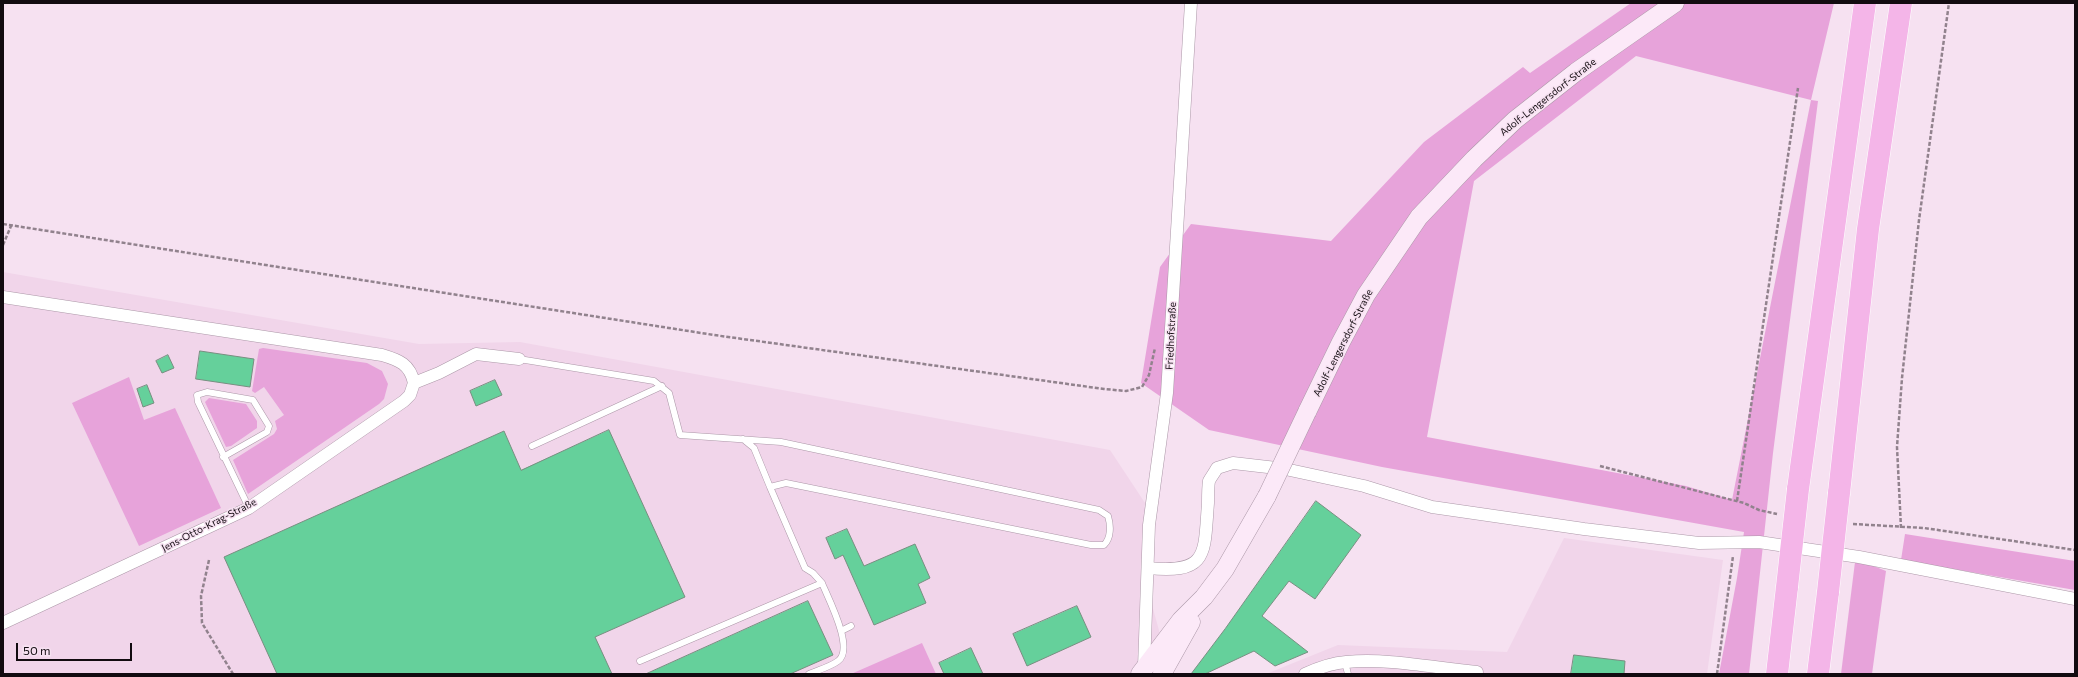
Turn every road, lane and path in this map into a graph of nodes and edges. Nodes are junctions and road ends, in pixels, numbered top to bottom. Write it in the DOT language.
graph roads {
  1 [pos="1191,3"];
  2 [pos="1675,3"];
  3 [pos="1865,3"];
  4 [pos="1901,3"];
  5 [pos="1949,3"];
  6 [pos="1798,88"];
  7 [pos="3,224"];
  8 [pos="11,226"];
  9 [pos="3,245"];
  10 [pos="3,297"];
  11 [pos="1155,345"];
  12 [pos="519,359"];
  13 [pos="414,383"];
  14 [pos="662,386"];
  15 [pos="743,439"];
  16 [pos="532,446"];
  17 [pos="223,457"];
  18 [pos="1600,466"];
  19 [pos="770,487"];
  20 [pos="1737,501"];
  21 [pos="249,508"];
  22 [pos="1782,515"];
  23 [pos="1849,524"];
  24 [pos="1901,528"];
  25 [pos="1734,543"];
  26 [pos="2075,550"];
  27 [pos="209,560"];
  28 [pos="1148,568"];
  29 [pos="822,583"];
  30 [pos="1204,597"];
  31 [pos="2075,599"];
  32 [pos="3,623"];
  33 [pos="851,626"];
  34 [pos="841,631"];
  35 [pos="640,661"];
  36 [pos="1345,662"];
  37 [pos="1142,671"];
  38 [pos="1477,672"];
  39 [pos="233,674"];
  40 [pos="809,674"];
  41 [pos="1162,674"];
  42 [pos="1305,674"];
  43 [pos="1348,674"];
  44 [pos="1718,674"];
  45 [pos="1777,674"];
  46 [pos="1818,674"];
  1 -- 28 [label="street, Friedhofstraße"];
  2 -- 30 [label="street, Adolf-Lengersdorf-Straße, bridge"];
  3 -- 45 [label="highway, bridge"];
  4 -- 46 [label="highway, bridge"];
  5 -- 24 [label="path"];
  6 -- 20 [label="path"];
  7 -- 8 [label="path"];
  8 -- 9 [label="path"];
  8 -- 11 [label="path"];
  10 -- 13 [label="street"];
  12 -- 13 [label="street"];
  12 -- 14 [label="lane"];
  13 -- 21 [label="street, Jens-Otto-Krag-Straße"];
  14 -- 15 [label="lane"];
  14 -- 16 [label="lane"];
  15 -- 19 [label="lane"];
  15 -- 19 [label="lane"];
  17 -- 17 [label="lane"];
  17 -- 21 [label="lane"];
  18 -- 20 [label="path"];
  19 -- 29 [label="lane"];
  20 -- 22 [label="path"];
  21 -- 32 [label="street, Jens-Otto-Krag-Straße"];
  23 -- 24 [label="path"];
  24 -- 26 [label="path"];
  25 -- 28 [label="street"];
  25 -- 31 [label="street"];
  25 -- 44 [label="path"];
  27 -- 39 [label="path"];
  28 -- 37 [label="street, Friedhofstraße"];
  29 -- 34 [label="lane"];
  29 -- 35 [label="lane"];
  30 -- 37 [label="street, Adolf-Lengersdorf-Straße"];
  30 -- 41 [label="street, Adolf-Lengersdorf-Straße"];
  33 -- 34 [label="lane"];
  34 -- 40 [label="lane"];
  36 -- 38 [label="street"];
  36 -- 42 [label="street"];
  36 -- 43 [label="lane"];
}
